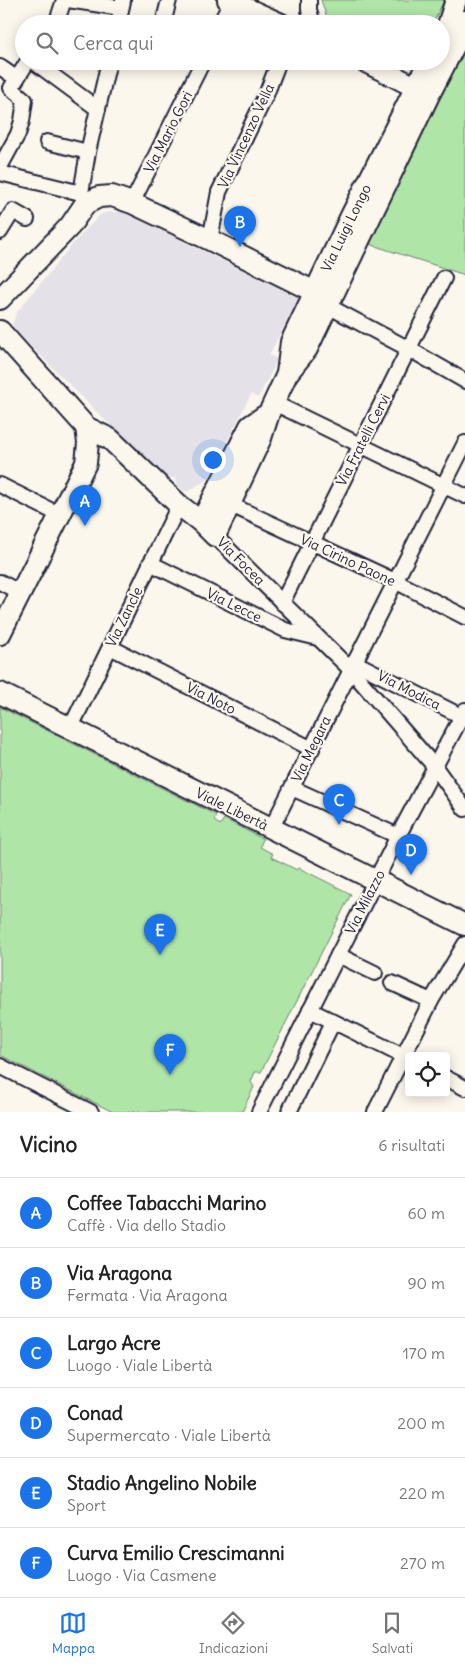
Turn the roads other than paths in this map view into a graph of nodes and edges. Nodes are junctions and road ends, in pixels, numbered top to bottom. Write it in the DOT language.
graph roads {
  1 [pos="66,0"];
  2 [pos="169,0"];
  3 [pos="230,0"];
  4 [pos="309,0"];
  5 [pos="456,0"];
  6 [pos="99,2"];
  7 [pos="122,4"];
  8 [pos="59,15"];
  9 [pos="165,15"];
  10 [pos="224,15"];
  11 [pos="262,15"];
  12 [pos="310,15"];
  13 [pos="450,17"];
  14 [pos="465,21"];
  15 [pos="450,50"];
  16 [pos="0,67"];
  17 [pos="22,70"];
  18 [pos="45,70"];
  19 [pos="107,70"];
  20 [pos="199,70"];
  21 [pos="275,70"];
  22 [pos="381,70"];
  23 [pos="427,70"];
  24 [pos="436,70"];
  25 [pos="16,78"];
  26 [pos="422,91"];
  27 [pos="98,109"];
  28 [pos="47,142"];
  29 [pos="6,145"];
  30 [pos="88,152"];
  31 [pos="1,171"];
  32 [pos="83,199"];
  33 [pos="132,204"];
  34 [pos="27,220"];
  35 [pos="0,232"];
  36 [pos="210,240"];
  37 [pos="444,278"];
  38 [pos="0,298"];
  39 [pos="321,299"];
  40 [pos="0,331"];
  41 [pos="409,349"];
  42 [pos="465,381"];
  43 [pos="272,408"];
  44 [pos="86,427"];
  45 [pos="465,443"];
  46 [pos="361,445"];
  47 [pos="0,485"];
  48 [pos="443,486"];
  49 [pos="465,496"];
  50 [pos="230,504"];
  51 [pos="178,505"];
  52 [pos="60,516"];
  53 [pos="208,529"];
  54 [pos="311,543"];
  55 [pos="150,563"];
  56 [pos="395,581"];
  57 [pos="0,582"];
  58 [pos="21,593"];
  59 [pos="282,603"];
  60 [pos="465,617"];
  61 [pos="0,634"];
  62 [pos="321,639"];
  63 [pos="110,647"];
  64 [pos="352,665"];
  65 [pos="0,693"];
  66 [pos="464,715"];
  67 [pos="70,729"];
  68 [pos="312,749"];
  69 [pos="435,767"];
  70 [pos="292,788"];
  71 [pos="465,809"];
  72 [pos="271,829"];
  73 [pos="398,836"];
  74 [pos="375,882"];
  75 [pos="465,925"];
  76 [pos="465,944"];
  77 [pos="338,955"];
  78 [pos="375,973"];
  79 [pos="392,982"];
  80 [pos="431,1001"];
  81 [pos="310,1010"];
  82 [pos="333,1022"];
  83 [pos="409,1052"];
  84 [pos="405,1058"];
  85 [pos="405,1060"];
  86 [pos="0,1066"];
  87 [pos="450,1080"];
  88 [pos="465,1088"];
  89 [pos="91,1112"];
  90 [pos="259,1112"];
  91 [pos="289,1112"];
  92 [pos="375,1112"];
  1 -- 6 [label="street"];
  1 -- 8 [label="street"];
  2 -- 9 [label="street"];
  3 -- 10 [label="street"];
  3 -- 11 [label="street"];
  4 -- 12 [label="street"];
  5 -- 13 [label="street"];
  6 -- 7 [label="street"];
  14 -- 15 [label="street"];
  16 -- 25 [label="street"];
  17 -- 25 [label="street"];
  18 -- 27 [label="street"];
  19 -- 27 [label="street"];
  20 -- 33 [label="street, Via Mario Gori"];
  21 -- 36 [label="street, Via Vincenzo Vella"];
  22 -- 26 [label="street"];
  23 -- 26 [label="street"];
  24 -- 26 [label="street"];
  25 -- 29 [label="street"];
  26 -- 39 [label="street, Via Luigi Longo"];
  27 -- 30 [label="street"];
  28 -- 30 [label="street"];
  29 -- 31 [label="street"];
  30 -- 32 [label="street"];
  31 -- 32 [label="street"];
  32 -- 33 [label="street"];
  32 -- 38 [label="street"];
  33 -- 36 [label="street"];
  34 -- 35 [label="street"];
  36 -- 39 [label="street"];
  37 -- 41 [label="street, Via Fratelli Cervi"];
  39 -- 41 [label="street"];
  39 -- 43 [label="street, Via Luigi Longo"];
  40 -- 44 [label="street, Via Focea"];
  41 -- 42 [label="street"];
  41 -- 46 [label="street, Via Fratelli Cervi"];
  43 -- 46 [label="street"];
  43 -- 50 [label="street, Via Luigi Longo"];
  43 -- 53 [label="street, Via Luigi Longo"];
  44 -- 51 [label="street, Via Focea"];
  44 -- 52 [label="street"];
  45 -- 48 [label="street, Via Megara"];
  46 -- 48 [label="street"];
  46 -- 54 [label="street, Via Fratelli Cervi"];
  47 -- 52 [label="street"];
  48 -- 49 [label="street"];
  48 -- 56 [label="street, Via Megara"];
  50 -- 53 [label="street, Via Luigi Longo"];
  50 -- 54 [label="street, Via Cirino Paone"];
  51 -- 53 [label="street, Via Focea"];
  51 -- 55 [label="street, Via Zancle"];
  52 -- 58 [label="street"];
  53 -- 59 [label="street, Via Focea"];
  54 -- 56 [label="street, Via Cirino Paone"];
  54 -- 59 [label="street, Via Fratelli Cervi"];
  55 -- 62 [label="street, Via Lecce"];
  55 -- 63 [label="street, Via Zancle"];
  56 -- 60 [label="street, Via Cirino Paone"];
  56 -- 64 [label="street, Via Megara"];
  57 -- 58 [label="street"];
  58 -- 61 [label="street"];
  59 -- 62 [label="street, Via Focea"];
  62 -- 64 [label="street, Via Focea"];
  63 -- 67 [label="street, Via Zancle"];
  63 -- 68 [label="street, Via Noto"];
  64 -- 66 [label="street, Via Modica"];
  64 -- 68 [label="street, Via Megara"];
  64 -- 69 [label="street, Via Focea"];
  65 -- 67 [label="street, Viale Libertà"];
  66 -- 69 [label="street, Via Milazzo"];
  67 -- 72 [label="street, Viale Libertà"];
  68 -- 70 [label="street, Via Megara"];
  69 -- 71 [label="street, Via Focea"];
  69 -- 73 [label="street, Via Milazzo"];
  70 -- 72 [label="street, Via Megara"];
  70 -- 73 [label="street"];
  72 -- 74 [label="street, Viale Libertà"];
  73 -- 74 [label="street, Via Milazzo"];
  74 -- 75 [label="street, Viale Libertà"];
  74 -- 77 [label="street, Via Milazzo"];
  76 -- 80 [label="street"];
  77 -- 78 [label="street"];
  77 -- 81 [label="street, Via Milazzo"];
  79 -- 80 [label="street"];
  80 -- 83 [label="street"];
  81 -- 82 [label="street"];
  81 -- 90 [label="street, Via Milazzo"];
  82 -- 84 [label="street"];
  82 -- 91 [label="street"];
  85 -- 92 [label="street"];
  86 -- 89 [label="street"];
  87 -- 88 [label="street"];
}
